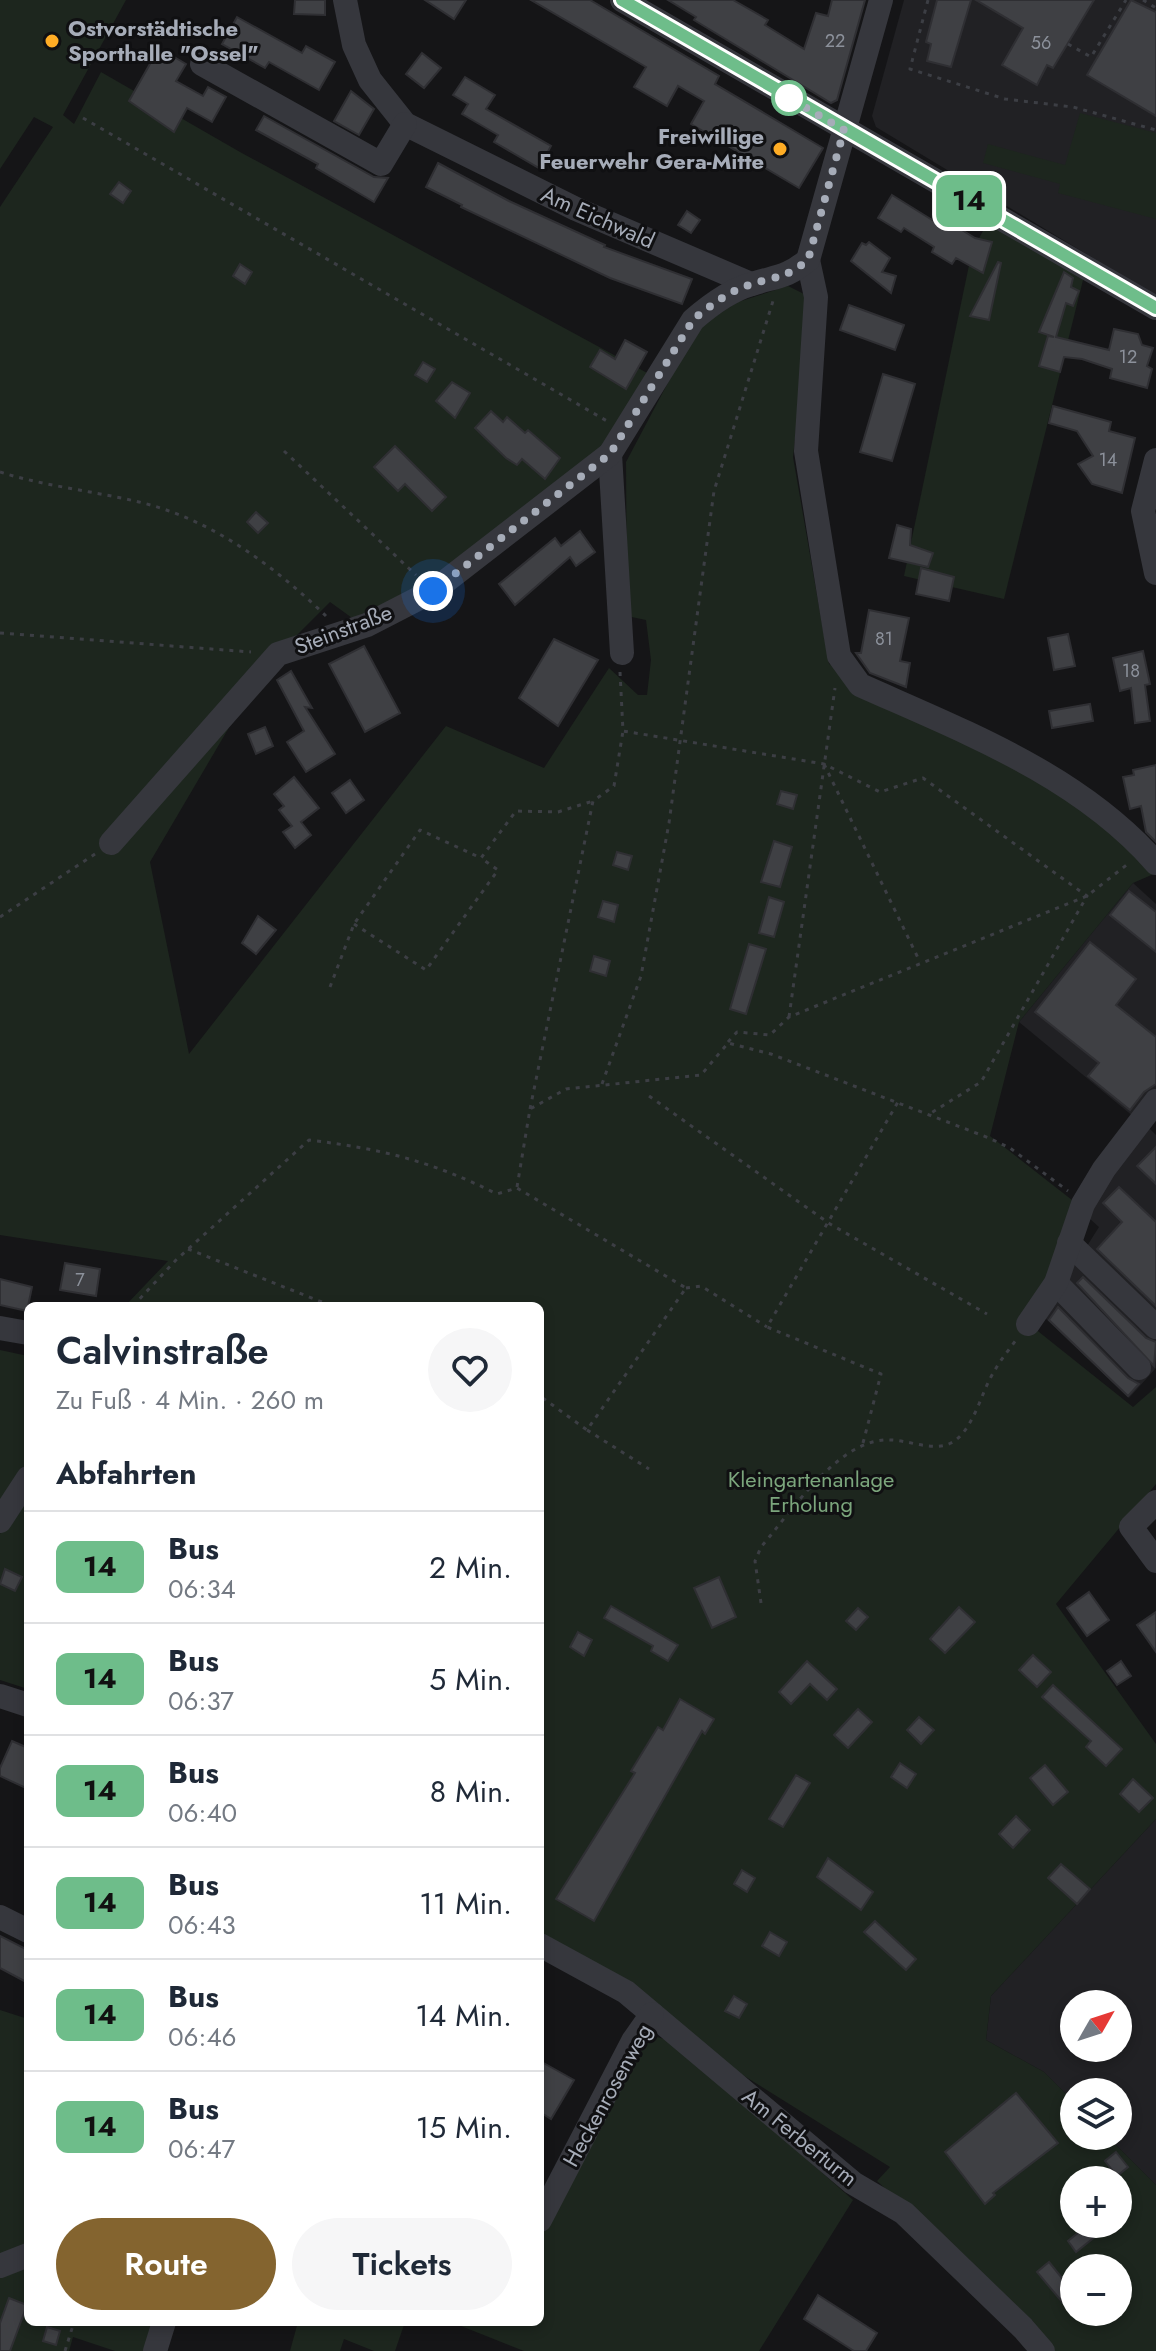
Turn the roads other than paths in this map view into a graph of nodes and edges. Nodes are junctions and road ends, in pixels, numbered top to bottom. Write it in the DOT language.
graph roads {
  1 [pos="345,0"];
  2 [pos="622,0"];
  3 [pos="881,0"];
  4 [pos="202,64"];
  5 [pos="405,124"];
  6 [pos="844,130"];
  7 [pos="808,260"];
  8 [pos="751,284"];
  9 [pos="1156,308"];
  10 [pos="610,454"];
  11 [pos="1156,460"];
  12 [pos="1156,573"];
  13 [pos="622,653"];
  14 [pos="111,843"];
  15 [pos="1150,857"];
  16 [pos="1156,1101"];
  17 [pos="1069,1243"];
  18 [pos="1056,1283"];
  19 [pos="1028,1324"];
  20 [pos="1156,1327"];
  21 [pos="0,1328"];
  22 [pos="24,1332"];
  23 [pos="1139,1368"];
  24 [pos="24,1484"];
  25 [pos="1156,1502"];
  26 [pos="0,1521"];
  27 [pos="1156,1561"];
  28 [pos="0,1696"];
  29 [pos="24,1704"];
  30 [pos="0,1917"];
  31 [pos="24,1929"];
  32 [pos="544,1947"];
  33 [pos="652,2014"];
  34 [pos="544,2212"];
  35 [pos="24,2257"];
  36 [pos="0,2266"];
  37 [pos="163,2326"];
  38 [pos="155,2351"];
  39 [pos="1043,2351"];
  1 -- 5 [label="street, Am Eichwald"];
  2 -- 6 [label="street"];
  3 -- 6 [label="street"];
  4 -- 5 [label="street"];
  5 -- 8 [label="street, Am Eichwald"];
  6 -- 7 [label="street"];
  6 -- 9 [label="street"];
  7 -- 8 [label="street, Steinstraße"];
  7 -- 15 [label="street"];
  8 -- 10 [label="street, Steinstraße"];
  10 -- 13 [label="street"];
  10 -- 14 [label="street, Steinstraße"];
  11 -- 12 [label="street"];
  16 -- 17 [label="street"];
  17 -- 18 [label="street"];
  17 -- 20 [label="street"];
  18 -- 19 [label="street"];
  18 -- 23 [label="street"];
  21 -- 22 [label="street"];
  24 -- 26 [label="street"];
  25 -- 27 [label="street"];
  28 -- 29 [label="street"];
  30 -- 31 [label="street"];
  32 -- 33 [label="street, Am Ferberturm"];
  33 -- 34 [label="street, Heckenrosenweg"];
  33 -- 39 [label="street, Am Ferberturm"];
  35 -- 36 [label="street"];
  37 -- 38 [label="street"];
}
